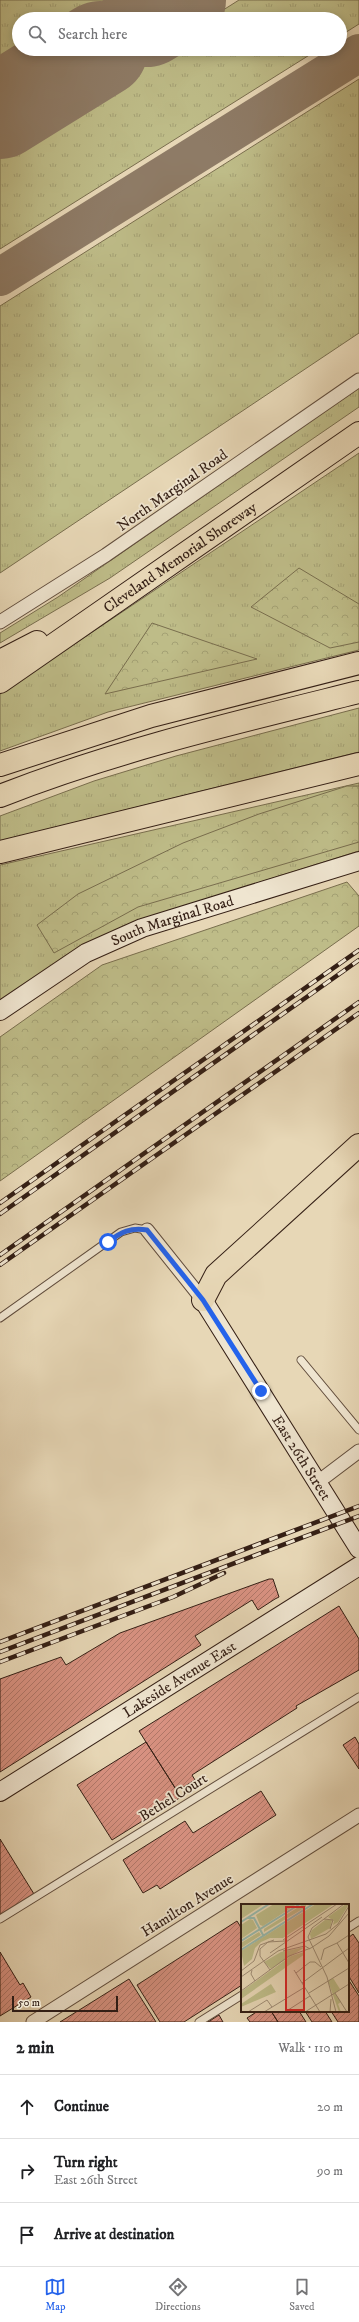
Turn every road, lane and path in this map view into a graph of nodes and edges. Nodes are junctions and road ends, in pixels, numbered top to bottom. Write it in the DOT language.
graph roads {
  1 [pos="359,380"];
  2 [pos="359,433"];
  3 [pos="120,599"];
  4 [pos="0,622"];
  5 [pos="0,661"];
  6 [pos="355,664"];
  7 [pos="0,682"];
  8 [pos="358,692"];
  9 [pos="359,764"];
  10 [pos="0,765"];
  11 [pos="0,796"];
  12 [pos="0,852"];
  13 [pos="359,861"];
  14 [pos="0,1011"];
  15 [pos="359,1144"];
  16 [pos="147,1230"];
  17 [pos="203,1300"];
  18 [pos="0,1318"];
  19 [pos="301,1360"];
  20 [pos="359,1430"];
  21 [pos="359,1450"];
  22 [pos="318,1482"];
  23 [pos="359,1549"];
  24 [pos="359,1566"];
  25 [pos="358,1700"];
  26 [pos="0,1792"];
  27 [pos="359,1815"];
  28 [pos="0,1919"];
  29 [pos="359,1921"];
  30 [pos="349,1927"];
  31 [pos="241,1996"];
  32 [pos="33,2022"];
  33 [pos="199,2022"];
  1 -- 4 [label="street, North Marginal Road"];
  2 -- 3 [label="highway, Cleveland Memorial Shoreway"];
  3 -- 5 [label="highway"];
  3 -- 7 [label="highway, Cleveland Memorial Shoreway"];
  6 -- 10 [label="highway"];
  8 -- 11 [label="highway"];
  9 -- 12 [label="highway"];
  13 -- 14 [label="street, South Marginal Road"];
  15 -- 17 [label="highway"];
  16 -- 17 [label="street, East 26th Street"];
  16 -- 18 [label="lane"];
  17 -- 22 [label="street, East 26th Street"];
  19 -- 20 [label="lane"];
  21 -- 22 [label="street"];
  22 -- 23 [label="street, East 26th Street"];
  24 -- 26 [label="street, Lakeside Avenue East"];
  25 -- 28 [label="lane, Bethel Court"];
  27 -- 32 [label="street, Hamilton Avenue"];
  29 -- 30 [label="lane"];
  31 -- 33 [label="lane"];
}
